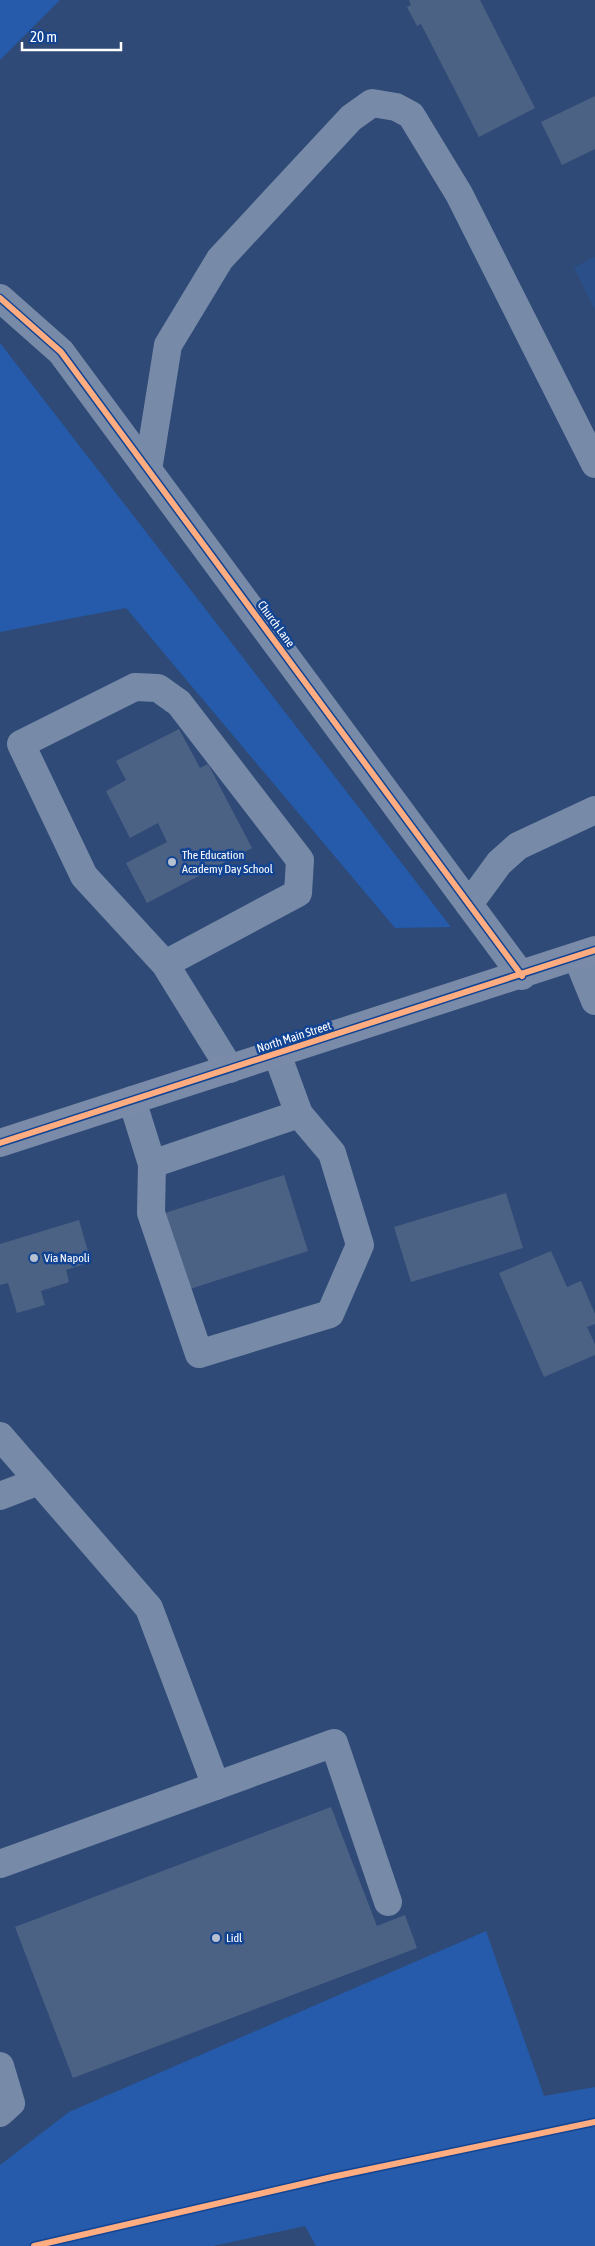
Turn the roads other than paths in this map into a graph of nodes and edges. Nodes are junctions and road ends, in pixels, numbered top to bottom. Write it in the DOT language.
graph roads {
  1 [pos="0,298"];
  2 [pos="595,464"];
  3 [pos="148,470"];
  4 [pos="595,810"];
  5 [pos="469,904"];
  6 [pos="586,954"];
  7 [pos="165,964"];
  8 [pos="522,976"];
  9 [pos="595,1001"];
  10 [pos="277,1054"];
  11 [pos="230,1070"];
  12 [pos="132,1100"];
  13 [pos="298,1114"];
  14 [pos="0,1143"];
  15 [pos="152,1164"];
  16 [pos="0,1436"];
  17 [pos="39,1481"];
  18 [pos="0,1496"];
  19 [pos="216,1786"];
  20 [pos="0,1864"];
  21 [pos="388,1902"];
  22 [pos="0,2066"];
  23 [pos="0,2113"];
  1 -- 3 [label="street, Church Lane"];
  2 -- 3 [label="street"];
  3 -- 5 [label="street, Church Lane"];
  4 -- 5 [label="street"];
  5 -- 8 [label="street, Church Lane"];
  6 -- 8 [label="highway, North Main Street"];
  6 -- 9 [label="street"];
  7 -- 7 [label="street"];
  7 -- 11 [label="street"];
  8 -- 10 [label="highway, North Main Street"];
  10 -- 11 [label="highway, North Main Street"];
  10 -- 13 [label="street"];
  11 -- 12 [label="highway, North Main Street"];
  12 -- 14 [label="highway, North Main Street"];
  12 -- 15 [label="street"];
  13 -- 15 [label="street"];
  13 -- 15 [label="street"];
  16 -- 17 [label="street"];
  17 -- 18 [label="street"];
  17 -- 19 [label="street"];
  19 -- 20 [label="street"];
  19 -- 21 [label="street"];
  22 -- 23 [label="street"];
}
